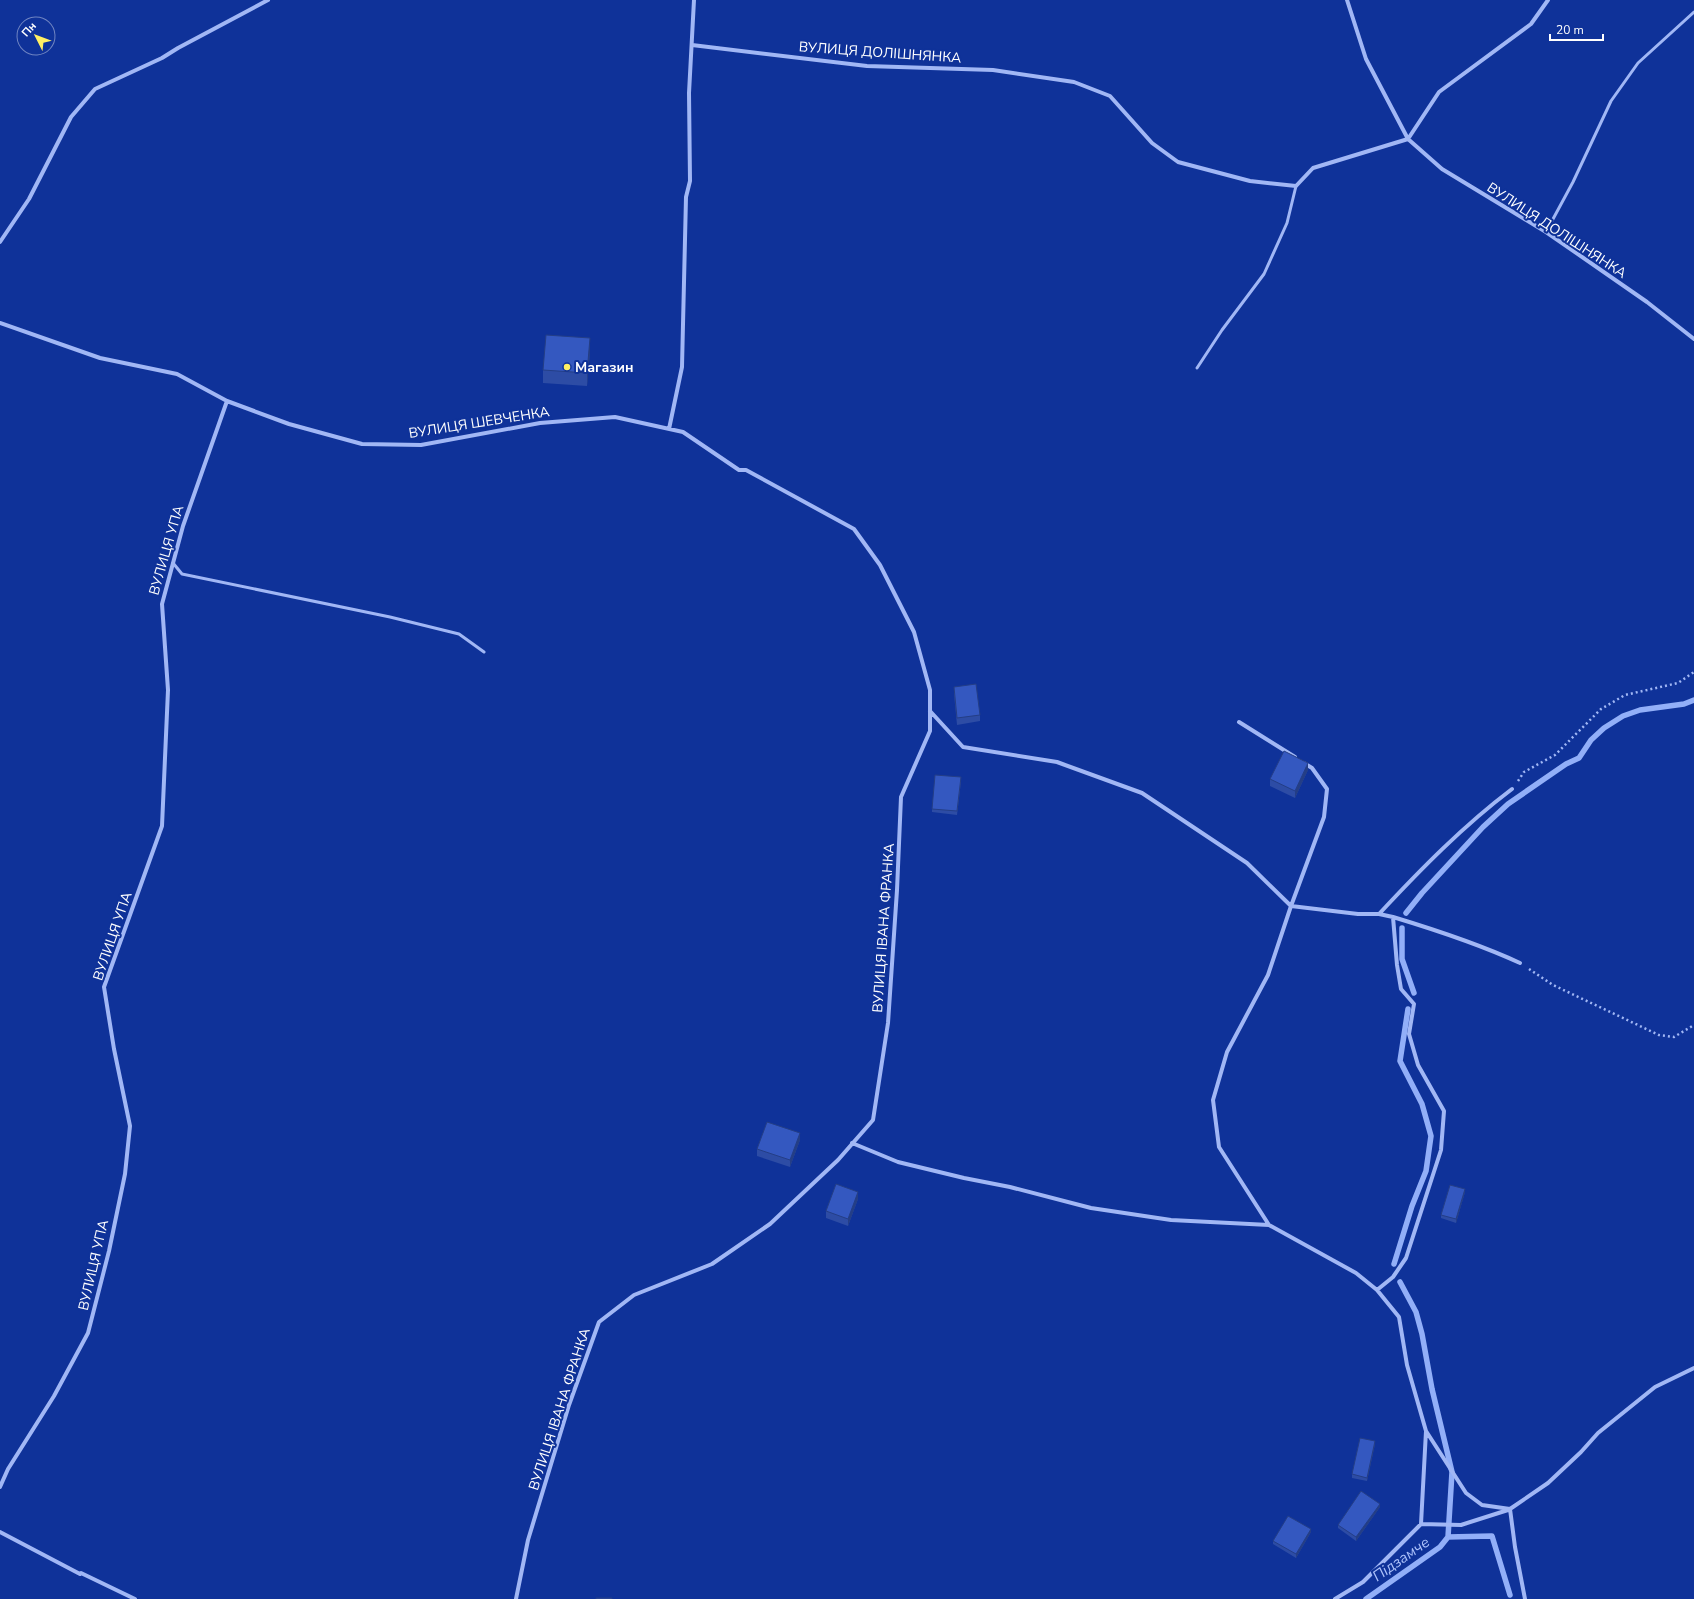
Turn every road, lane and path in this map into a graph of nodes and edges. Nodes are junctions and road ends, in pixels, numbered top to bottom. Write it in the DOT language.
graph roads {
  1 [pos="268,0"];
  2 [pos="694,0"];
  3 [pos="1348,0"];
  4 [pos="1548,0"];
  5 [pos="1694,12"];
  6 [pos="692,45"];
  7 [pos="1408,139"];
  8 [pos="1296,186"];
  9 [pos="1546,232"];
  10 [pos="0,242"];
  11 [pos="0,323"];
  12 [pos="1694,339"];
  13 [pos="1197,368"];
  14 [pos="227,401"];
  15 [pos="668,429"];
  16 [pos="172,563"];
  17 [pos="484,652"];
  18 [pos="1694,672"];
  19 [pos="930,711"];
  20 [pos="1239,722"];
  21 [pos="1512,789"];
  22 [pos="1291,906"];
  23 [pos="1379,914"];
  24 [pos="1393,917"];
  25 [pos="1520,963"];
  26 [pos="1694,1025"];
  27 [pos="852,1143"];
  28 [pos="1269,1225"];
  29 [pos="1377,1290"];
  30 [pos="1694,1368"];
  31 [pos="1426,1431"];
  32 [pos="0,1487"];
  33 [pos="1510,1509"];
  34 [pos="1421,1524"];
  35 [pos="0,1532"];
  36 [pos="135,1599"];
  37 [pos="516,1599"];
  38 [pos="1335,1599"];
  39 [pos="1525,1599"];
  1 -- 10 [label="street"];
  2 -- 6 [label="street"];
  3 -- 7 [label="street, ВУЛИЦЯ ДОЛІШНЯНКА"];
  4 -- 7 [label="street"];
  5 -- 9 [label="lane"];
  6 -- 8 [label="street, ВУЛИЦЯ ДОЛІШНЯНКА"];
  6 -- 15 [label="street"];
  7 -- 8 [label="street"];
  7 -- 9 [label="street, ВУЛИЦЯ ДОЛІШНЯНКА"];
  8 -- 13 [label="lane"];
  9 -- 12 [label="street, ВУЛИЦЯ ДОЛІШНЯНКА"];
  11 -- 14 [label="street, ВУЛИЦЯ ШЕВЧЕНКА"];
  14 -- 15 [label="street, ВУЛИЦЯ ШЕВЧЕНКА"];
  14 -- 16 [label="street, ВУЛИЦЯ УПА"];
  15 -- 19 [label="street, ВУЛИЦЯ ІВАНА ФРАНКА"];
  16 -- 17 [label="lane"];
  16 -- 32 [label="street, ВУЛИЦЯ УПА"];
  18 -- 21 [label="path"];
  19 -- 22 [label="street"];
  19 -- 27 [label="street, ВУЛИЦЯ ІВАНА ФРАНКА"];
  20 -- 22 [label="street"];
  21 -- 23 [label="street"];
  22 -- 23 [label="street"];
  22 -- 28 [label="street"];
  23 -- 24 [label="street"];
  24 -- 25 [label="street"];
  24 -- 29 [label="street"];
  25 -- 26 [label="path"];
  27 -- 28 [label="street"];
  27 -- 37 [label="street, ВУЛИЦЯ ІВАНА ФРАНКА"];
  28 -- 29 [label="street"];
  29 -- 31 [label="street"];
  30 -- 33 [label="street"];
  31 -- 33 [label="street"];
  31 -- 34 [label="street"];
  33 -- 34 [label="street"];
  33 -- 39 [label="street"];
  34 -- 38 [label="street"];
  35 -- 36 [label="street"];
}
